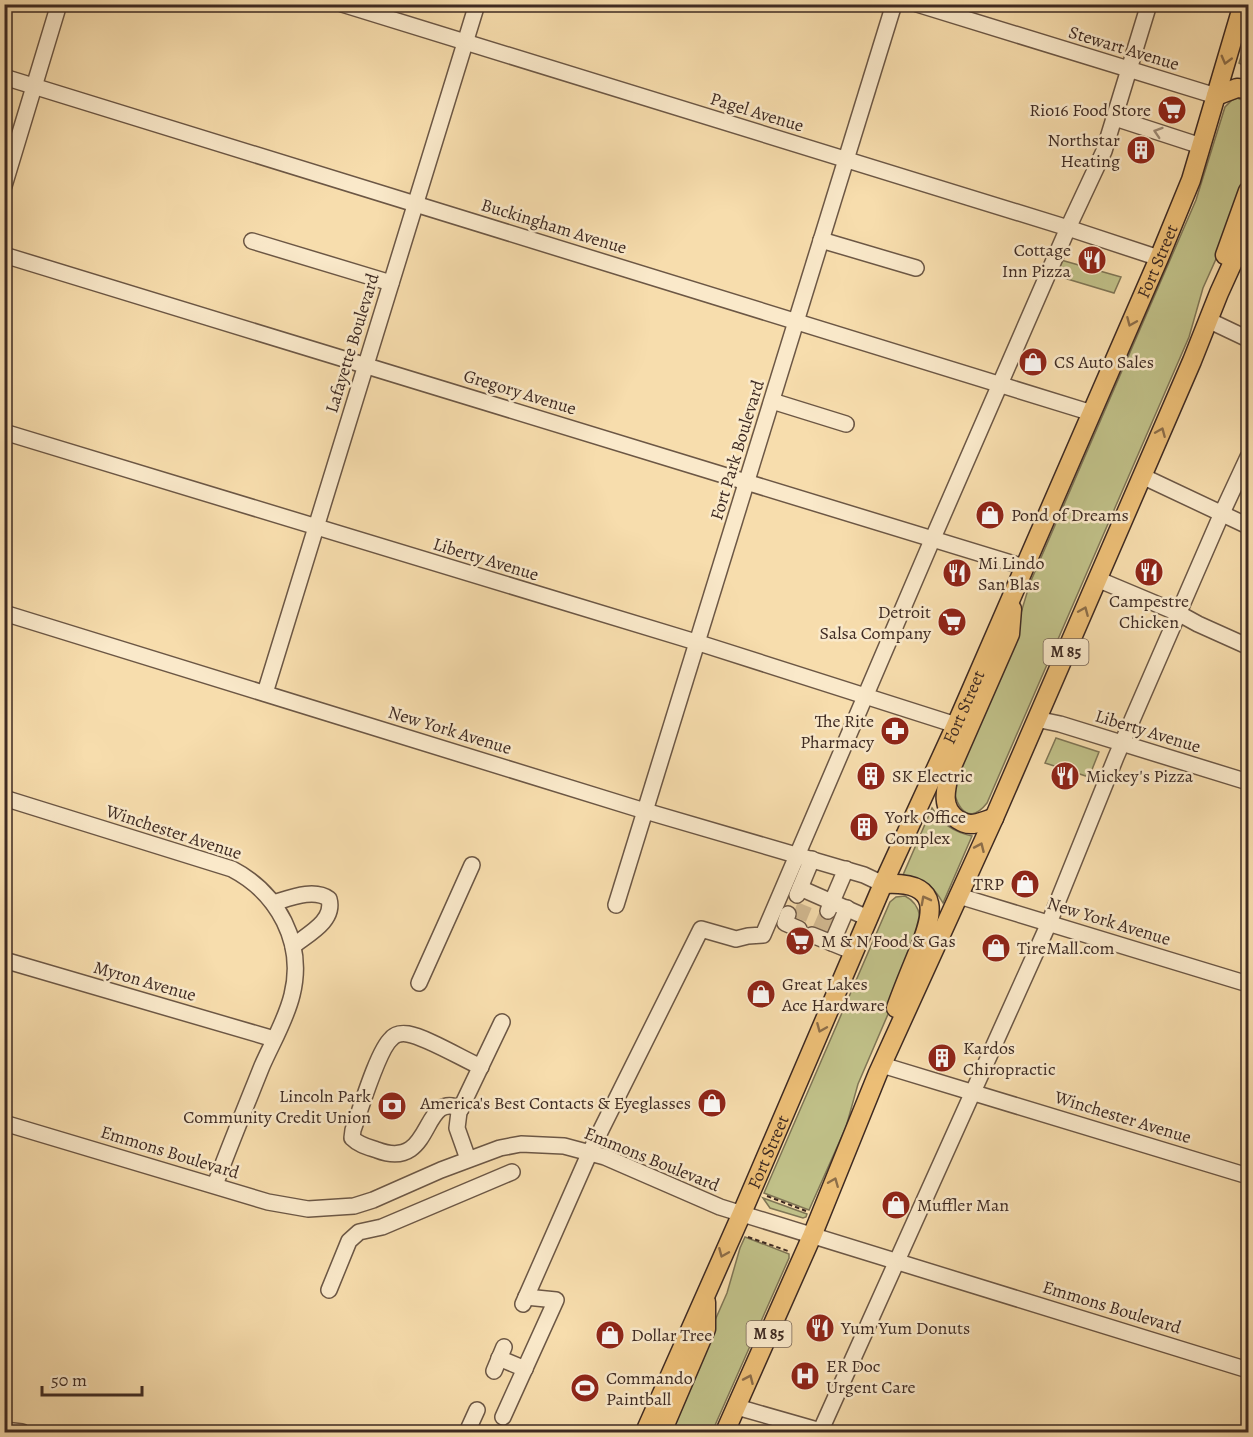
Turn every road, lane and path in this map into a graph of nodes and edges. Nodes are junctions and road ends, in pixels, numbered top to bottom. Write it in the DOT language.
graph roads {
  1 [pos="59,4"];
  2 [pos="342,4"];
  3 [pos="477,4"];
  4 [pos="894,4"];
  5 [pos="917,4"];
  6 [pos="1149,4"];
  7 [pos="1244,4"];
  8 [pos="466,43"];
  9 [pos="1130,70"];
  10 [pos="4,77"];
  11 [pos="34,87"];
  12 [pos="1248,89"];
  13 [pos="1216,96"];
  14 [pos="1115,118"];
  15 [pos="1201,146"];
  16 [pos="846,160"];
  17 [pos="4,186"];
  18 [pos="1248,191"];
  19 [pos="415,204"];
  20 [pos="1068,228"];
  21 [pos="1248,229"];
  22 [pos="821,240"];
  23 [pos="252,241"];
  24 [pos="4,255"];
  25 [pos="1159,258"];
  26 [pos="916,268"];
  27 [pos="391,283"];
  28 [pos="1219,293"];
  29 [pos="1208,320"];
  30 [pos="796,321"];
  31 [pos="1248,339"];
  32 [pos="366,366"];
  33 [pos="1001,384"];
  34 [pos="772,401"];
  35 [pos="1092,413"];
  36 [pos="846,424"];
  37 [pos="4,432"];
  38 [pos="1248,457"];
  39 [pos="1142,476"];
  40 [pos="748,481"];
  41 [pos="1222,513"];
  42 [pos="1248,526"];
  43 [pos="315,528"];
  44 [pos="933,538"];
  45 [pos="1024,567"];
  46 [pos="1097,579"];
  47 [pos="1012,595"];
  48 [pos="4,613"];
  49 [pos="1178,613"];
  50 [pos="699,643"];
  51 [pos="1247,646"];
  52 [pos="265,693"];
  53 [pos="866,695"];
  54 [pos="1036,719"];
  55 [pos="956,725"];
  56 [pos="1122,744"];
  57 [pos="1248,782"];
  58 [pos="4,798"];
  59 [pos="646,811"];
  60 [pos="994,818"];
  61 [pos="796,854"];
  62 [pos="813,859"];
  63 [pos="472,865"];
  64 [pos="846,869"];
  65 [pos="883,885"];
  66 [pos="959,896"];
  67 [pos="273,903"];
  68 [pos="616,905"];
  69 [pos="830,906"];
  70 [pos="847,908"];
  71 [pos="868,918"];
  72 [pos="1049,923"];
  73 [pos="804,927"];
  74 [pos="832,943"];
  75 [pos="293,946"];
  76 [pos="854,952"];
  77 [pos="4,960"];
  78 [pos="419,983"];
  79 [pos="1248,984"];
  80 [pos="502,1022"];
  81 [pos="274,1039"];
  82 [pos="481,1067"];
  83 [pos="880,1069"];
  84 [pos="972,1092"];
  85 [pos="461,1108"];
  86 [pos="4,1123"];
  87 [pos="590,1152"];
  88 [pos="468,1159"];
  89 [pos="512,1172"];
  90 [pos="1248,1176"];
  91 [pos="214,1185"];
  92 [pos="764,1196"];
  93 [pos="809,1212"];
  94 [pos="742,1213"];
  95 [pos="746,1236"];
  96 [pos="812,1236"];
  97 [pos="790,1251"];
  98 [pos="896,1261"];
  99 [pos="329,1290"];
  100 [pos="706,1294"];
  101 [pos="499,1359"];
  102 [pos="525,1369"];
  103 [pos="1248,1370"];
  104 [pos="737,1407"];
  105 [pos="477,1410"];
  106 [pos="503,1417"];
  107 [pos="4,1430"];
  108 [pos="22,1432"];
  109 [pos="467,1432"];
  110 [pos="645,1432"];
  111 [pos="662,1432"];
  112 [pos="725,1432"];
  113 [pos="822,1432"];
  1 -- 11 [label="street"];
  2 -- 8 [label="street, Pagel Avenue"];
  3 -- 8 [label="street, Lafayette Boulevard"];
  4 -- 16 [label="street, Fort Park Boulevard"];
  5 -- 9 [label="street, Stewart Avenue"];
  6 -- 9 [label="street"];
  7 -- 13 [label="main road, Fort Street, one-way"];
  8 -- 16 [label="street, Pagel Avenue"];
  8 -- 19 [label="street, Lafayette Boulevard"];
  9 -- 13 [label="street, Stewart Avenue"];
  9 -- 14 [label="street"];
  10 -- 11 [label="street, Buckingham Avenue"];
  11 -- 17 [label="street"];
  11 -- 19 [label="street, Buckingham Avenue"];
  12 -- 13 [label="main road"];
  13 -- 15 [label="main road, Fort Street"];
  15 -- 14 [label="street, one-way"];
  14 -- 20 [label="street"];
  15 -- 25 [label="main road, Fort Street"];
  16 -- 20 [label="street, Pagel Avenue"];
  16 -- 22 [label="street, Fort Park Boulevard"];
  18 -- 28 [label="main road"];
  19 -- 27 [label="street, Lafayette Boulevard"];
  19 -- 30 [label="street, Buckingham Avenue"];
  20 -- 25 [label="street, Pagel Avenue"];
  20 -- 33 [label="street"];
  21 -- 28 [label="main road, M 85"];
  22 -- 26 [label="street"];
  22 -- 30 [label="street, Fort Park Boulevard"];
  23 -- 27 [label="street"];
  24 -- 32 [label="street, Gregory Avenue"];
  25 -- 35 [label="main road, Fort Street, one-way"];
  27 -- 32 [label="street, Lafayette Boulevard"];
  28 -- 29 [label="main road, M 85"];
  29 -- 31 [label="street"];
  39 -- 29 [label="main road, M 85, one-way"];
  30 -- 33 [label="street, Buckingham Avenue"];
  30 -- 34 [label="street, Fort Park Boulevard"];
  32 -- 40 [label="street, Gregory Avenue"];
  32 -- 43 [label="street, Lafayette Boulevard"];
  33 -- 35 [label="street, Buckingham Avenue"];
  33 -- 44 [label="street"];
  34 -- 36 [label="street"];
  34 -- 40 [label="street, Fort Park Boulevard"];
  35 -- 45 [label="main road, Fort Street"];
  37 -- 43 [label="street, Liberty Avenue"];
  38 -- 41 [label="street"];
  39 -- 41 [label="street"];
  39 -- 46 [label="main road, M 85"];
  40 -- 44 [label="street, Gregory Avenue"];
  40 -- 50 [label="street, Fort Park Boulevard"];
  41 -- 42 [label="street"];
  41 -- 49 [label="street"];
  43 -- 50 [label="street, Liberty Avenue"];
  43 -- 52 [label="street, Lafayette Boulevard"];
  44 -- 45 [label="street, Gregory Avenue"];
  44 -- 53 [label="street"];
  45 -- 47 [label="main road, Fort Street"];
  46 -- 49 [label="street"];
  54 -- 46 [label="main road, M 85, one-way"];
  47 -- 55 [label="main road, Fort Street"];
  47 -- 60 [label="main road"];
  48 -- 52 [label="street, New York Avenue"];
  49 -- 51 [label="street"];
  49 -- 56 [label="street"];
  50 -- 53 [label="street, Liberty Avenue"];
  50 -- 59 [label="street, Fort Park Boulevard"];
  52 -- 59 [label="street, New York Avenue"];
  53 -- 55 [label="street, Liberty Avenue"];
  53 -- 61 [label="street"];
  54 -- 56 [label="street, Liberty Avenue"];
  54 -- 60 [label="main road, M 85"];
  55 -- 65 [label="main road, Fort Street"];
  56 -- 57 [label="street, Liberty Avenue"];
  56 -- 72 [label="street"];
  58 -- 67 [label="street, Winchester Avenue"];
  59 -- 61 [label="street, New York Avenue"];
  59 -- 68 [label="street, Fort Park Boulevard"];
  66 -- 60 [label="main road, M 85, one-way"];
  61 -- 62 [label="street, New York Avenue"];
  61 -- 87 [label="street"];
  62 -- 64 [label="street, New York Avenue"];
  62 -- 69 [label="street"];
  63 -- 78 [label="street"];
  64 -- 65 [label="street, New York Avenue"];
  64 -- 69 [label="street"];
  65 -- 71 [label="main road, Fort Street"];
  83 -- 65 [label="main road, one-way"];
  66 -- 72 [label="street, New York Avenue"];
  66 -- 83 [label="main road, M 85"];
  67 -- 75 [label="street, Winchester Avenue"];
  67 -- 75 [label="street"];
  69 -- 70 [label="street"];
  70 -- 71 [label="street"];
  70 -- 74 [label="street"];
  71 -- 76 [label="main road, Fort Street"];
  72 -- 79 [label="street, New York Avenue"];
  72 -- 84 [label="street"];
  73 -- 74 [label="street"];
  74 -- 76 [label="street"];
  75 -- 81 [label="street, Winchester Avenue"];
  76 -- 94 [label="main road, Fort Street, one-way"];
  77 -- 81 [label="street, Myron Avenue"];
  80 -- 82 [label="street"];
  81 -- 91 [label="street, Winchester Avenue"];
  82 -- 85 [label="street"];
  82 -- 85 [label="street"];
  83 -- 84 [label="street, Winchester Avenue"];
  96 -- 83 [label="main road, M 85, one-way"];
  84 -- 90 [label="street, Winchester Avenue"];
  84 -- 98 [label="street"];
  85 -- 88 [label="street"];
  86 -- 91 [label="street, Emmons Boulevard"];
  87 -- 88 [label="street, Emmons Boulevard"];
  87 -- 94 [label="street, Emmons Boulevard"];
  87 -- 102 [label="street"];
  88 -- 91 [label="street, Emmons Boulevard"];
  89 -- 99 [label="street"];
  92 -- 93 [label="path"];
  94 -- 96 [label="street, Emmons Boulevard"];
  94 -- 100 [label="main road, Fort Street, one-way"];
  95 -- 97 [label="path"];
  96 -- 98 [label="street, Emmons Boulevard"];
  104 -- 96 [label="main road, M 85, one-way"];
  98 -- 103 [label="street, Emmons Boulevard"];
  98 -- 113 [label="street"];
  100 -- 110 [label="main road, Fort Street"];
  100 -- 111 [label="main road"];
  101 -- 102 [label="street"];
  102 -- 106 [label="street"];
  104 -- 112 [label="main road, M 85"];
  104 -- 113 [label="street"];
  105 -- 109 [label="street"];
  107 -- 108 [label="street"];
}
